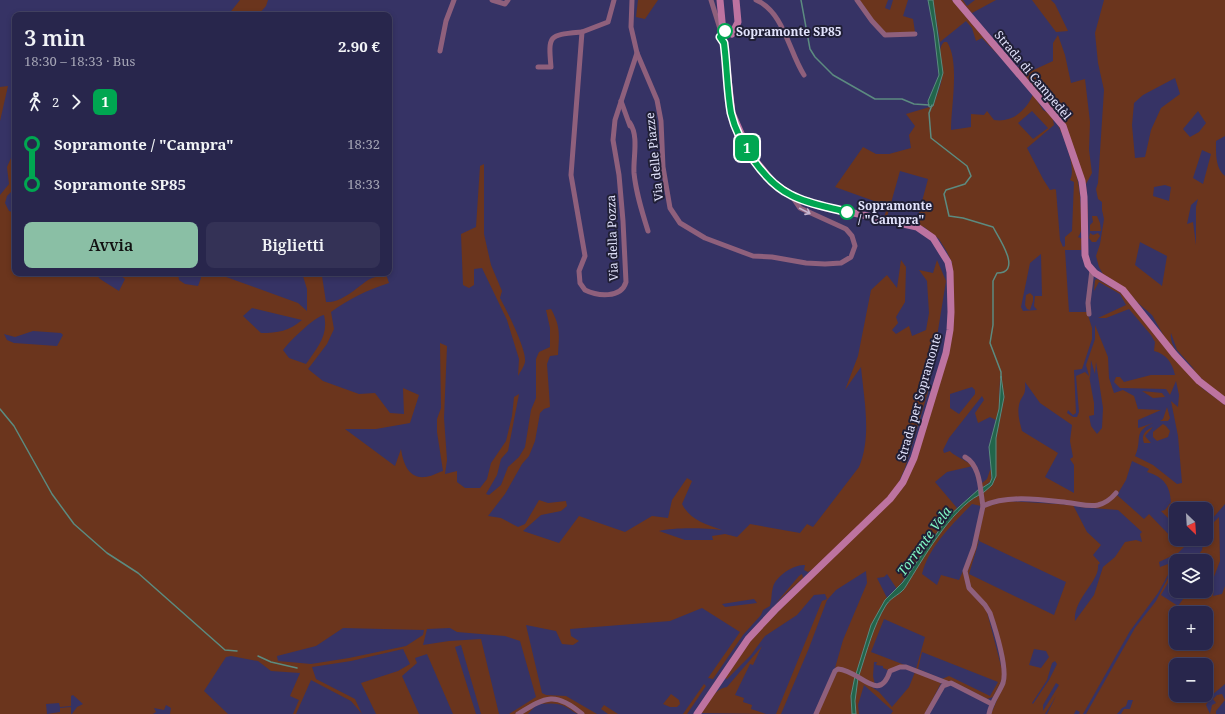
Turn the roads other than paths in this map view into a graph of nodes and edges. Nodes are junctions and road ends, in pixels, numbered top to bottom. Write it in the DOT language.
graph roads {
  1 [pos="454,0"];
  2 [pos="492,0"];
  3 [pos="508,0"];
  4 [pos="614,0"];
  5 [pos="632,0"];
  6 [pos="711,0"];
  7 [pos="720,0"];
  8 [pos="736,0"];
  9 [pos="756,0"];
  10 [pos="857,0"];
  11 [pos="956,0"];
  12 [pos="582,32"];
  13 [pos="722,33"];
  14 [pos="732,34"];
  15 [pos="915,34"];
  16 [pos="724,43"];
  17 [pos="440,51"];
  18 [pos="637,53"];
  19 [pos="538,67"];
  20 [pos="804,75"];
  21 [pos="621,101"];
  22 [pos="630,123"];
  23 [pos="631,161"];
  24 [pos="791,195"];
  25 [pos="818,205"];
  26 [pos="825,220"];
  27 [pos="648,231"];
  28 [pos="1092,270"];
  29 [pos="1089,314"];
  30 [pos="1225,401"];
  31 [pos="965,457"];
  32 [pos="1116,493"];
  33 [pos="983,506"];
  34 [pos="947,683"];
  35 [pos="992,704"];
  36 [pos="518,714"];
  37 [pos="582,714"];
  38 [pos="697,714"];
  39 [pos="816,714"];
  40 [pos="927,714"];
  41 [pos="989,714"];
  1 -- 17 [label="street"];
  2 -- 3 [label="street"];
  4 -- 12 [label="street"];
  5 -- 18 [label="street, Via delle Piazze"];
  6 -- 13 [label="street"];
  7 -- 13 [label="main road"];
  8 -- 14 [label="main road"];
  9 -- 20 [label="street"];
  10 -- 15 [label="street"];
  11 -- 28 [label="main road, Strada di Campedèl"];
  12 -- 19 [label="street"];
  12 -- 21 [label="street, Via della Pozza"];
  13 -- 14 [label="main road"];
  13 -- 16 [label="main road"];
  14 -- 16 [label="main road"];
  16 -- 24 [label="main road, Strada per Sopramonte"];
  18 -- 21 [label="street, Via della Pozza"];
  18 -- 26 [label="street, Via delle Piazze"];
  21 -- 22 [label="street"];
  22 -- 23 [label="street"];
  22 -- 27 [label="street"];
  24 -- 25 [label="main road, Strada per Sopramonte"];
  24 -- 26 [label="street, Via delle Piazze, one-way"];
  25 -- 26 [label="street"];
  25 -- 38 [label="main road, Strada per Sopramonte"];
  28 -- 29 [label="street"];
  28 -- 30 [label="main road"];
  31 -- 33 [label="street"];
  32 -- 33 [label="street"];
  33 -- 35 [label="street"];
  34 -- 35 [label="street"];
  34 -- 39 [label="street"];
  34 -- 40 [label="street"];
  35 -- 41 [label="street"];
  36 -- 37 [label="street"];
}
